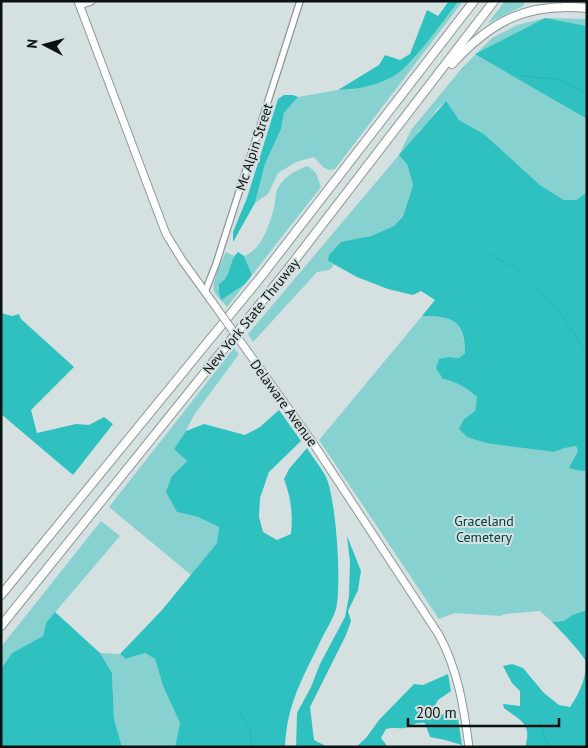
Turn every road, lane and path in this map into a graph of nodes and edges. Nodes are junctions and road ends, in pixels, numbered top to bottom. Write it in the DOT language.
graph roads {
  1 [pos="91,1"];
  2 [pos="300,1"];
  3 [pos="473,1"];
  4 [pos="494,1"];
  5 [pos="79,3"];
  6 [pos="587,8"];
  7 [pos="421,97"];
  8 [pos="205,292"];
  9 [pos="1,595"];
  10 [pos="1,626"];
  11 [pos="469,747"];
  1 -- 5 [label="main road"];
  2 -- 8 [label="street, Mc Alpin Street"];
  3 -- 9 [label="highway, New York State Thruway"];
  4 -- 7 [label="highway, New York State Thruway"];
  5 -- 8 [label="main road, Delaware Avenue"];
  6 -- 7 [label="highway"];
  7 -- 10 [label="highway, New York State Thruway"];
  8 -- 11 [label="main road, Delaware Avenue, bridge"];
}
